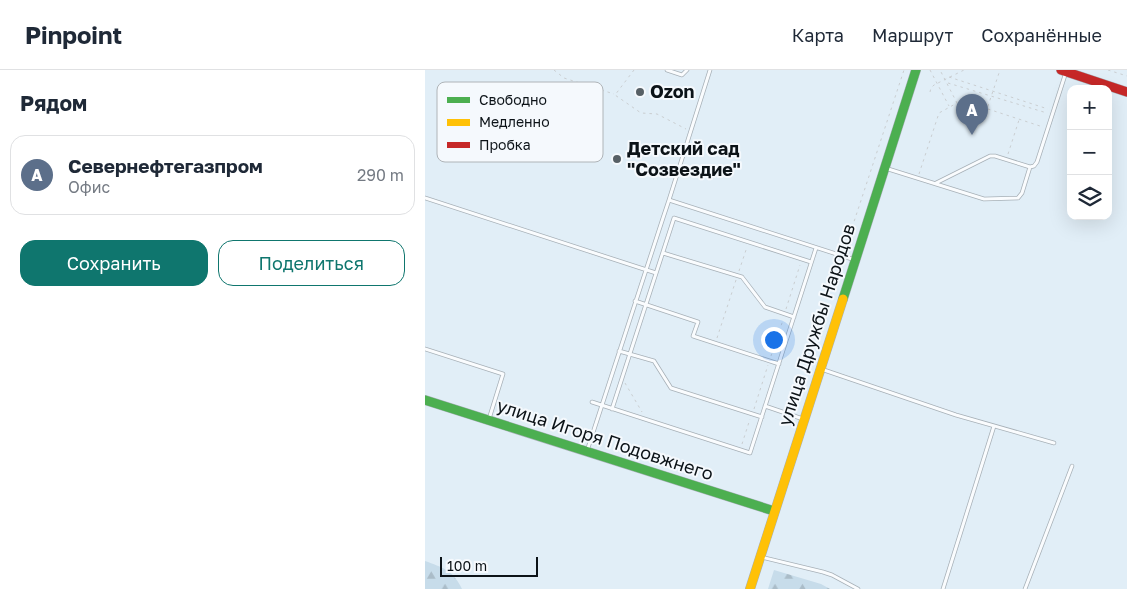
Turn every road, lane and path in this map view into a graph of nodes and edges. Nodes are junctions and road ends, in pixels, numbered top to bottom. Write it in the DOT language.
graph roads {
  1 [pos="555,70"];
  2 [pos="634,70"];
  3 [pos="667,70"];
  4 [pos="687,70"];
  5 [pos="710,70"];
  6 [pos="904,70"];
  7 [pos="916,70"];
  8 [pos="930,70"];
  9 [pos="940,70"];
  10 [pos="964,70"];
  11 [pos="1000,70"];
  12 [pos="1108,70"];
  13 [pos="1063,71"];
  14 [pos="1127,76"];
  15 [pos="949,77"];
  16 [pos="945,79"];
  17 [pos="576,82"];
  18 [pos="937,83"];
  19 [pos="947,83"];
  20 [pos="603,91"];
  21 [pos="993,91"];
  22 [pos="930,92"];
  23 [pos="1127,92"];
  24 [pos="615,95"];
  25 [pos="991,96"];
  26 [pos="957,103"];
  27 [pos="949,107"];
  28 [pos="987,109"];
  29 [pos="1053,113"];
  30 [pos="1019,119"];
  31 [pos="1048,129"];
  32 [pos="690,131"];
  33 [pos="1006,160"];
  34 [pos="1030,167"];
  35 [pos="884,168"];
  36 [pos="918,178"];
  37 [pos="936,184"];
  38 [pos="425,198"];
  39 [pos="669,200"];
  40 [pos="749,242"];
  41 [pos="816,248"];
  42 [pos="663,253"];
  43 [pos="843,256"];
  44 [pos="802,260"];
  45 [pos="855,260"];
  46 [pos="811,262"];
  47 [pos="645,270"];
  48 [pos="656,273"];
  49 [pos="738,276"];
  50 [pos="635,301"];
  51 [pos="646,305"];
  52 [pos="785,314"];
  53 [pos="794,317"];
  54 [pos="716,344"];
  55 [pos="425,349"];
  56 [pos="619,351"];
  57 [pos="630,354"];
  58 [pos="769,361"];
  59 [pos="779,364"];
  60 [pos="820,369"];
  61 [pos="622,378"];
  62 [pos="425,400"];
  63 [pos="592,402"];
  64 [pos="602,405"];
  65 [pos="765,406"];
  66 [pos="613,409"];
  67 [pos="752,414"];
  68 [pos="762,416"];
  69 [pos="646,419"];
  70 [pos="804,419"];
  71 [pos="489,420"];
  72 [pos="994,426"];
  73 [pos="1054,443"];
  74 [pos="741,450"];
  75 [pos="587,451"];
  76 [pos="1072,466"];
  77 [pos="774,511"];
  78 [pos="760,557"];
  79 [pos="750,589"];
  80 [pos="858,589"];
  81 [pos="943,589"];
  82 [pos="1025,589"];
  1 -- 17 [label="path"];
  2 -- 24 [label="path"];
  3 -- 4 [label="lane"];
  5 -- 32 [label="lane"];
  6 -- 43 [label="path"];
  7 -- 35 [label="street, улица Дружбы Народов"];
  8 -- 18 [label="path"];
  9 -- 16 [label="path"];
  10 -- 15 [label="path"];
  11 -- 21 [label="path"];
  12 -- 14 [label="path"];
  13 -- 23 [label="street"];
  13 -- 29 [label="lane"];
  15 -- 16 [label="path"];
  15 -- 21 [label="path"];
  16 -- 18 [label="path"];
  16 -- 19 [label="path"];
  18 -- 22 [label="path"];
  18 -- 27 [label="path"];
  19 -- 25 [label="path"];
  19 -- 26 [label="path"];
  20 -- 24 [label="path"];
  21 -- 25 [label="path"];
  21 -- 29 [label="path"];
  24 -- 32 [label="path"];
  25 -- 28 [label="path"];
  25 -- 29 [label="path"];
  26 -- 27 [label="path"];
  26 -- 28 [label="path"];
  27 -- 36 [label="path"];
  28 -- 30 [label="path"];
  29 -- 31 [label="lane"];
  30 -- 31 [label="path"];
  30 -- 33 [label="path"];
  31 -- 34 [label="lane"];
  32 -- 39 [label="lane"];
  33 -- 34 [label="lane"];
  33 -- 37 [label="lane"];
  34 -- 37 [label="lane"];
  35 -- 36 [label="lane"];
  35 -- 45 [label="street, улица Дружбы Народов"];
  36 -- 37 [label="lane"];
  38 -- 47 [label="lane"];
  39 -- 41 [label="lane"];
  39 -- 47 [label="lane"];
  40 -- 42 [label="lane"];
  40 -- 44 [label="lane"];
  40 -- 49 [label="path"];
  41 -- 43 [label="lane"];
  41 -- 46 [label="lane"];
  42 -- 48 [label="lane"];
  42 -- 49 [label="lane"];
  43 -- 45 [label="lane"];
  44 -- 46 [label="lane"];
  44 -- 52 [label="path"];
  45 -- 60 [label="street, улица Дружбы Народов"];
  46 -- 53 [label="lane"];
  47 -- 48 [label="lane"];
  47 -- 50 [label="lane"];
  48 -- 51 [label="lane"];
  49 -- 52 [label="lane"];
  49 -- 54 [label="path"];
  50 -- 51 [label="lane"];
  50 -- 56 [label="lane"];
  51 -- 54 [label="lane"];
  51 -- 57 [label="lane"];
  52 -- 53 [label="lane"];
  52 -- 58 [label="path"];
  53 -- 59 [label="lane"];
  54 -- 58 [label="lane"];
  55 -- 71 [label="lane"];
  56 -- 57 [label="lane"];
  56 -- 64 [label="lane"];
  57 -- 61 [label="lane"];
  57 -- 67 [label="lane"];
  58 -- 59 [label="lane"];
  58 -- 67 [label="path"];
  59 -- 65 [label="lane"];
  60 -- 70 [label="street, улица Дружбы Народов"];
  60 -- 72 [label="lane"];
  61 -- 66 [label="lane"];
  61 -- 69 [label="path"];
  62 -- 71 [label="street, улица Игоря Подовжнего"];
  63 -- 64 [label="lane"];
  64 -- 66 [label="lane"];
  64 -- 75 [label="lane"];
  65 -- 68 [label="lane"];
  65 -- 70 [label="lane"];
  66 -- 69 [label="lane"];
  67 -- 68 [label="lane"];
  67 -- 74 [label="path"];
  68 -- 74 [label="lane"];
  69 -- 74 [label="lane"];
  70 -- 77 [label="street, улица Дружбы Народов"];
  71 -- 75 [label="street, улица Игоря Подовжнего"];
  72 -- 73 [label="lane"];
  72 -- 81 [label="lane"];
  75 -- 77 [label="street, улица Игоря Подовжнего"];
  76 -- 82 [label="lane"];
  77 -- 78 [label="street, улица Дружбы Народов"];
  78 -- 79 [label="street, улица Дружбы Народов"];
  78 -- 80 [label="lane"];
}
